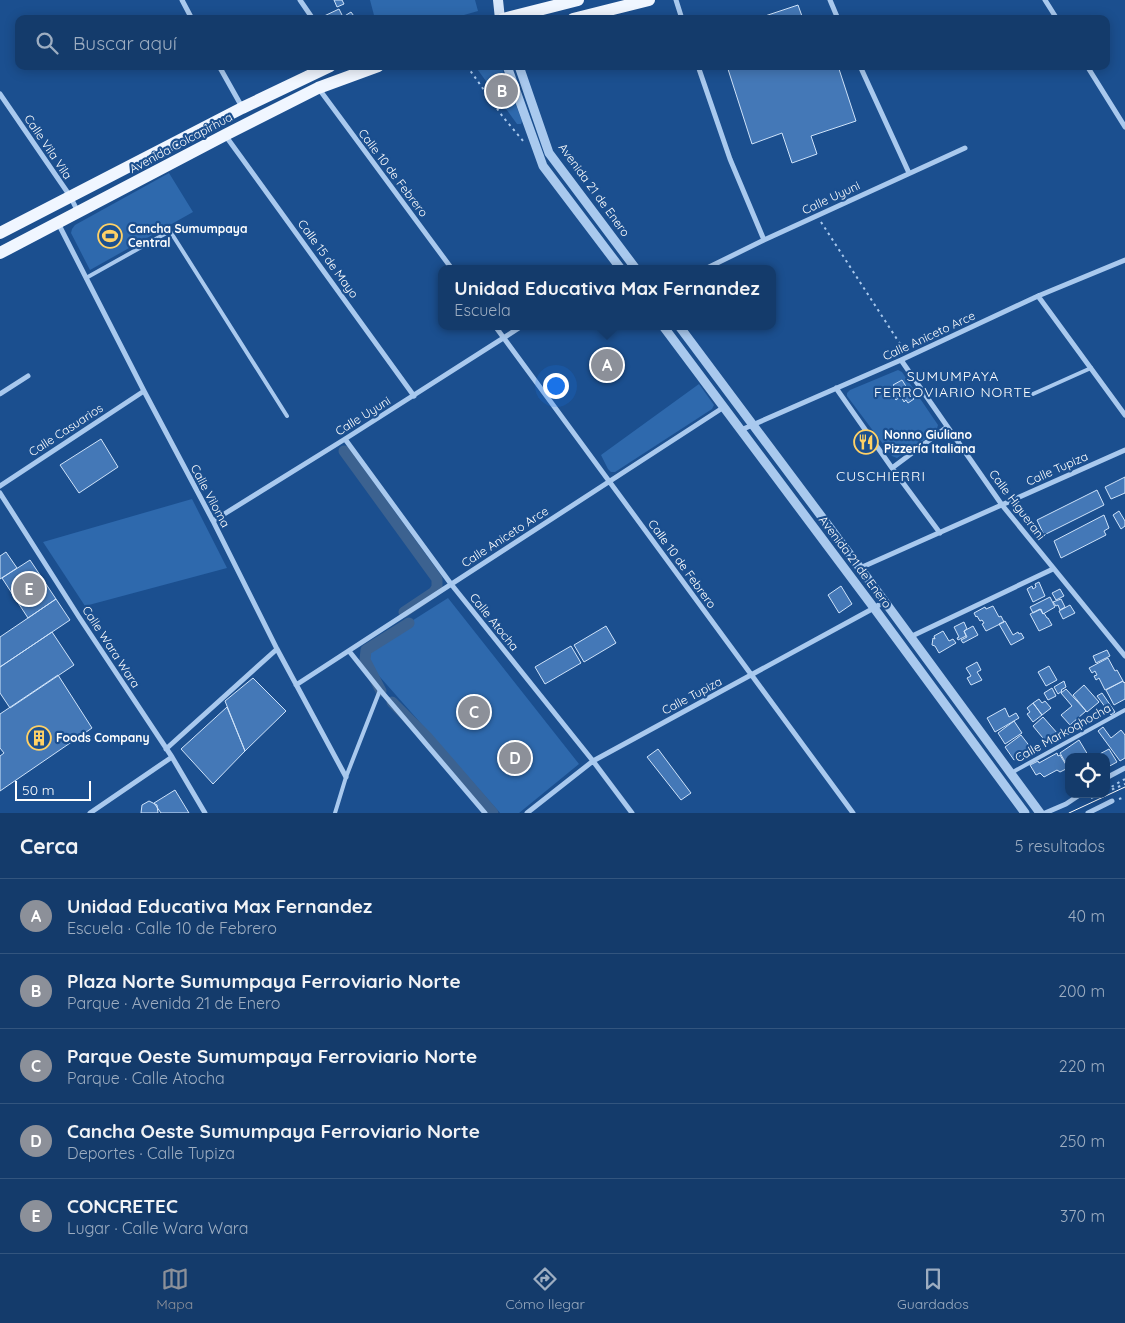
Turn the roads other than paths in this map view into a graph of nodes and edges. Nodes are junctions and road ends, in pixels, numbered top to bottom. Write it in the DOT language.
graph roads {
  1 [pos="182,0"];
  2 [pos="300,0"];
  3 [pos="498,0"];
  4 [pos="578,0"];
  5 [pos="649,0"];
  6 [pos="676,0"];
  7 [pos="830,0"];
  8 [pos="1045,0"];
  9 [pos="190,15"];
  10 [pos="310,15"];
  11 [pos="501,15"];
  12 [pos="518,15"];
  13 [pos="589,15"];
  14 [pos="681,15"];
  15 [pos="836,15"];
  16 [pos="1054,15"];
  17 [pos="221,70"];
  18 [pos="322,70"];
  19 [pos="367,70"];
  20 [pos="508,70"];
  21 [pos="520,70"];
  22 [pos="699,70"];
  23 [pos="862,70"];
  24 [pos="1089,70"];
  25 [pos="318,88"];
  26 [pos="0,94"];
  27 [pos="242,108"];
  28 [pos="1125,127"];
  29 [pos="225,135"];
  30 [pos="965,148"];
  31 [pos="909,173"];
  32 [pos="70,196"];
  33 [pos="78,212"];
  34 [pos="58,223"];
  35 [pos="0,233"];
  36 [pos="764,240"];
  37 [pos="0,253"];
  38 [pos="1125,260"];
  39 [pos="449,265"];
  40 [pos="616,265"];
  41 [pos="633,265"];
  42 [pos="713,265"];
  43 [pos="86,278"];
  44 [pos="1038,296"];
  45 [pos="498,330"];
  46 [pos="516,330"];
  47 [pos="666,330"];
  48 [pos="682,330"];
  49 [pos="504,338"];
  50 [pos="901,360"];
  51 [pos="1091,368"];
  52 [pos="28,376"];
  53 [pos="836,388"];
  54 [pos="144,391"];
  55 [pos="0,394"];
  56 [pos="1033,394"];
  57 [pos="414,396"];
  58 [pos="724,407"];
  59 [pos="1125,415"];
  60 [pos="287,416"];
  61 [pos="753,424"];
  62 [pos="947,427"];
  63 [pos="741,430"];
  64 [pos="345,439"];
  65 [pos="1125,450"];
  66 [pos="892,468"];
  67 [pos="609,482"];
  68 [pos="0,486"];
  69 [pos="0,493"];
  70 [pos="1002,505"];
  71 [pos="213,521"];
  72 [pos="940,533"];
  73 [pos="860,568"];
  74 [pos="1053,569"];
  75 [pos="451,584"];
  76 [pos="884,602"];
  77 [pos="874,608"];
  78 [pos="910,637"];
  79 [pos="277,649"];
  80 [pos="349,650"];
  81 [pos="1124,652"];
  82 [pos="752,675"];
  83 [pos="296,685"];
  84 [pos="380,690"];
  85 [pos="1125,710"];
  86 [pos="166,749"];
  87 [pos="172,757"];
  88 [pos="593,761"];
  89 [pos="1125,768"];
  90 [pos="1011,773"];
  91 [pos="1110,776"];
  92 [pos="346,777"];
  93 [pos="1075,798"];
  94 [pos="1112,801"];
  95 [pos="90,813"];
  96 [pos="204,813"];
  97 [pos="335,813"];
  98 [pos="485,813"];
  99 [pos="527,813"];
  100 [pos="632,813"];
  101 [pos="853,813"];
  102 [pos="1024,813"];
  103 [pos="1040,813"];
  104 [pos="1045,813"];
  105 [pos="1088,813"];
  1 -- 9 [label="street"];
  2 -- 10 [label="street"];
  3 -- 11 [label="main road"];
  4 -- 12 [label="main road"];
  5 -- 13 [label="main road"];
  6 -- 14 [label="street"];
  7 -- 15 [label="street"];
  8 -- 16 [label="street"];
  17 -- 27 [label="street"];
  18 -- 27 [label="main road, Avenida Colcapirhua"];
  19 -- 25 [label="main road, Avenida Colcapirhua"];
  20 -- 40 [label="street, Avenida 21 de Enero"];
  21 -- 41 [label="street, Avenida 21 de Enero"];
  22 -- 36 [label="street"];
  23 -- 31 [label="street"];
  24 -- 28 [label="street"];
  25 -- 29 [label="main road, Avenida Colcapirhua"];
  25 -- 39 [label="street, Calle 10 de Febrero"];
  26 -- 32 [label="street, Calle Vila Vila"];
  27 -- 32 [label="main road, Avenida Colcapirhua"];
  29 -- 33 [label="main road, Avenida Colcapirhua"];
  29 -- 57 [label="street, Calle 15 de Mayo"];
  30 -- 31 [label="street, Calle Uyuni"];
  31 -- 36 [label="street, Calle Uyuni"];
  32 -- 33 [label="street, Calle Vila Vila"];
  32 -- 35 [label="main road, Avenida Colcapirhua"];
  33 -- 34 [label="main road, Avenida Colcapirhua"];
  34 -- 37 [label="main road, Avenida Colcapirhua"];
  34 -- 43 [label="street, Calle Viloma"];
  36 -- 42 [label="street, Calle Uyuni"];
  38 -- 44 [label="street, Calle Aniceto Arce"];
  43 -- 54 [label="street, Calle Viloma"];
  43 -- 60 [label="lane"];
  44 -- 50 [label="street, Calle Aniceto Arce"];
  44 -- 51 [label="street"];
  45 -- 49 [label="street, Calle 10 de Febrero"];
  46 -- 49 [label="street, Calle Uyuni"];
  47 -- 58 [label="street, Avenida 21 de Enero"];
  48 -- 61 [label="street, Avenida 21 de Enero"];
  49 -- 57 [label="street, Calle Uyuni"];
  49 -- 67 [label="street, Calle 10 de Febrero"];
  50 -- 53 [label="street, Calle Aniceto Arce"];
  50 -- 62 [label="street, Calle Higuerani"];
  51 -- 56 [label="lane"];
  51 -- 59 [label="street"];
  52 -- 55 [label="street"];
  53 -- 61 [label="street, Calle Aniceto Arce"];
  53 -- 66 [label="street"];
  54 -- 68 [label="street, Calle Casuarios"];
  54 -- 71 [label="street, Calle Viloma"];
  57 -- 64 [label="street, Calle Uyuni"];
  58 -- 63 [label="street, Avenida 21 de Enero"];
  58 -- 67 [label="street, Calle Aniceto Arce"];
  61 -- 63 [label="street, Calle Aniceto Arce"];
  61 -- 73 [label="street, Avenida 21 de Enero"];
  62 -- 66 [label="street"];
  62 -- 70 [label="street, Calle Higuerani"];
  63 -- 77 [label="street, Avenida 21 de Enero"];
  64 -- 71 [label="street, Calle Uyuni"];
  64 -- 75 [label="street, Calle Atocha"];
  65 -- 70 [label="street, Calle Tupiza"];
  66 -- 72 [label="street"];
  67 -- 75 [label="street, Calle Aniceto Arce"];
  67 -- 82 [label="street, Calle 10 de Febrero"];
  69 -- 86 [label="street, Calle Wara Wara"];
  70 -- 72 [label="street, Calle Tupiza"];
  70 -- 74 [label="street, Calle Higuerani"];
  71 -- 79 [label="street, Calle Viloma"];
  72 -- 73 [label="street, Calle Tupiza"];
  73 -- 76 [label="street, Avenida 21 de Enero"];
  74 -- 78 [label="street"];
  74 -- 81 [label="street, Calle Higuerani"];
  75 -- 80 [label="street, Calle Aniceto Arce"];
  75 -- 88 [label="street, Calle Atocha"];
  76 -- 77 [label="street, Calle Tupiza"];
  76 -- 78 [label="street, Avenida 21 de Enero"];
  77 -- 82 [label="street, Calle Tupiza"];
  77 -- 102 [label="street, Avenida 21 de Enero"];
  78 -- 90 [label="street, Avenida 21 de Enero"];
  79 -- 83 [label="street, Calle Viloma"];
  79 -- 86 [label="street"];
  80 -- 83 [label="street, Calle Aniceto Arce"];
  80 -- 84 [label="street"];
  82 -- 88 [label="street, Calle Tupiza"];
  82 -- 101 [label="street, Calle 10 de Febrero"];
  83 -- 92 [label="street, Calle Viloma"];
  84 -- 92 [label="lane"];
  84 -- 98 [label="street"];
  85 -- 90 [label="lane, Calle Markoqhocha"];
  86 -- 87 [label="street, Calle Wara Wara"];
  87 -- 95 [label="street"];
  87 -- 96 [label="street, Calle Wara Wara"];
  88 -- 99 [label="street, Calle Tupiza"];
  88 -- 100 [label="street, Calle Atocha"];
  89 -- 91 [label="street"];
  90 -- 103 [label="street, Avenida 21 de Enero"];
  92 -- 97 [label="lane"];
  93 -- 104 [label="street"];
  94 -- 105 [label="street"];
}
